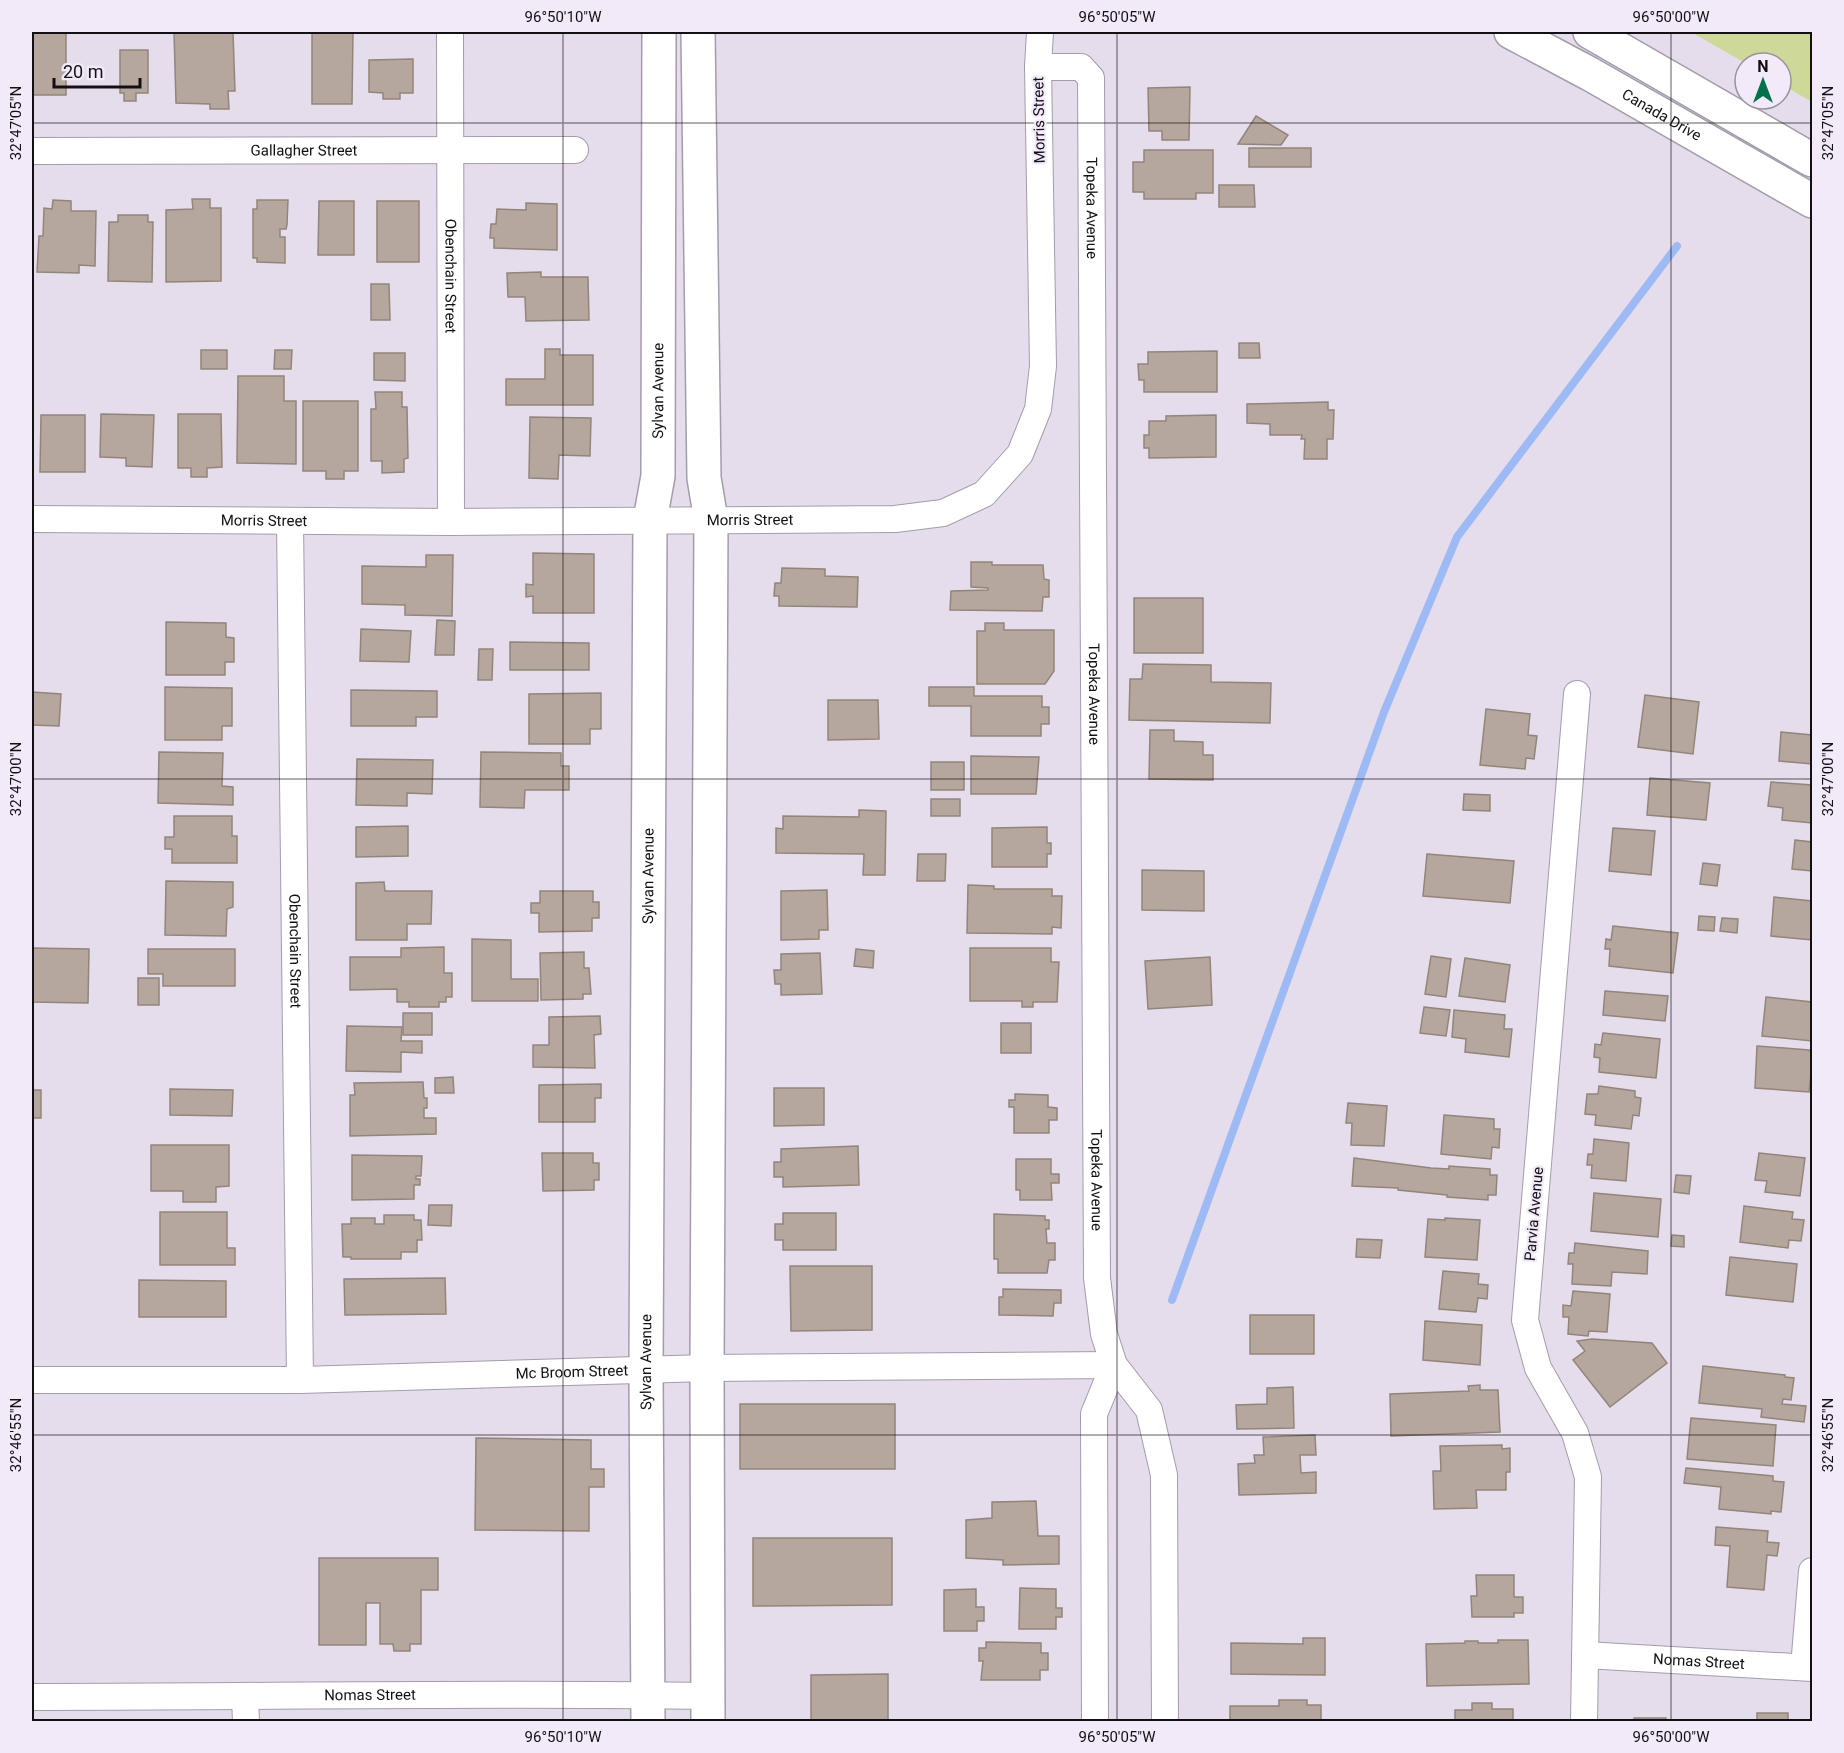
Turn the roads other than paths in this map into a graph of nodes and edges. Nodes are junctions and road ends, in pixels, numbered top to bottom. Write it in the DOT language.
graph roads {
  1 [pos="450,32"];
  2 [pos="659,32"];
  3 [pos="698,32"];
  4 [pos="1040,32"];
  5 [pos="1512,32"];
  6 [pos="1590,32"];
  7 [pos="1038,67"];
  8 [pos="575,150"];
  9 [pos="32,151"];
  10 [pos="450,151"];
  11 [pos="1812,160"];
  12 [pos="1810,194"];
  13 [pos="32,519"];
  14 [pos="650,520"];
  15 [pos="711,520"];
  16 [pos="290,521"];
  17 [pos="451,522"];
  18 [pos="1577,694"];
  19 [pos="1114,1365"];
  20 [pos="707,1368"];
  21 [pos="646,1371"];
  22 [pos="32,1380"];
  23 [pos="300,1380"];
  24 [pos="1812,1571"];
  25 [pos="1586,1655"];
  26 [pos="1808,1667"];
  27 [pos="32,1697"];
  28 [pos="648,1708"];
  29 [pos="245,1709"];
  30 [pos="709,1709"];
  31 [pos="1095,1722"];
  32 [pos="1165,1722"];
  33 [pos="1584,1722"];
  1 -- 10 [label="street, Obenchain Street"];
  2 -- 14 [label="main road, Sylvan Avenue"];
  3 -- 15 [label="main road"];
  4 -- 7 [label="street, Morris Street"];
  5 -- 12 [label="main road, Canada Drive"];
  6 -- 11 [label="main road"];
  7 -- 15 [label="street, Morris Street"];
  7 -- 19 [label="street, Topeka Avenue"];
  8 -- 10 [label="street, Gallagher Street"];
  9 -- 10 [label="street, Gallagher Street"];
  10 -- 17 [label="street, Obenchain Street"];
  13 -- 16 [label="street, Morris Street"];
  14 -- 15 [label="street, Morris Street"];
  14 -- 17 [label="street, Morris Street"];
  14 -- 21 [label="main road, Sylvan Avenue"];
  15 -- 20 [label="main road"];
  16 -- 17 [label="street, Morris Street"];
  16 -- 23 [label="street, Obenchain Street"];
  18 -- 25 [label="street, Parvia Avenue"];
  19 -- 20 [label="street, Mc Broom Street"];
  19 -- 31 [label="street"];
  19 -- 32 [label="street, Topeka Avenue"];
  20 -- 21 [label="street, Mc Broom Street"];
  20 -- 30 [label="main road"];
  21 -- 23 [label="street, Mc Broom Street"];
  21 -- 28 [label="main road, Sylvan Avenue"];
  22 -- 23 [label="street, Mc Broom Street"];
  24 -- 26 [label="street"];
  25 -- 26 [label="street, Nomas Street"];
  25 -- 33 [label="street, Parvia Avenue"];
  27 -- 29 [label="street, Nomas Street"];
  28 -- 29 [label="street, Nomas Street"];
  28 -- 30 [label="street, Nomas Street"];
}
